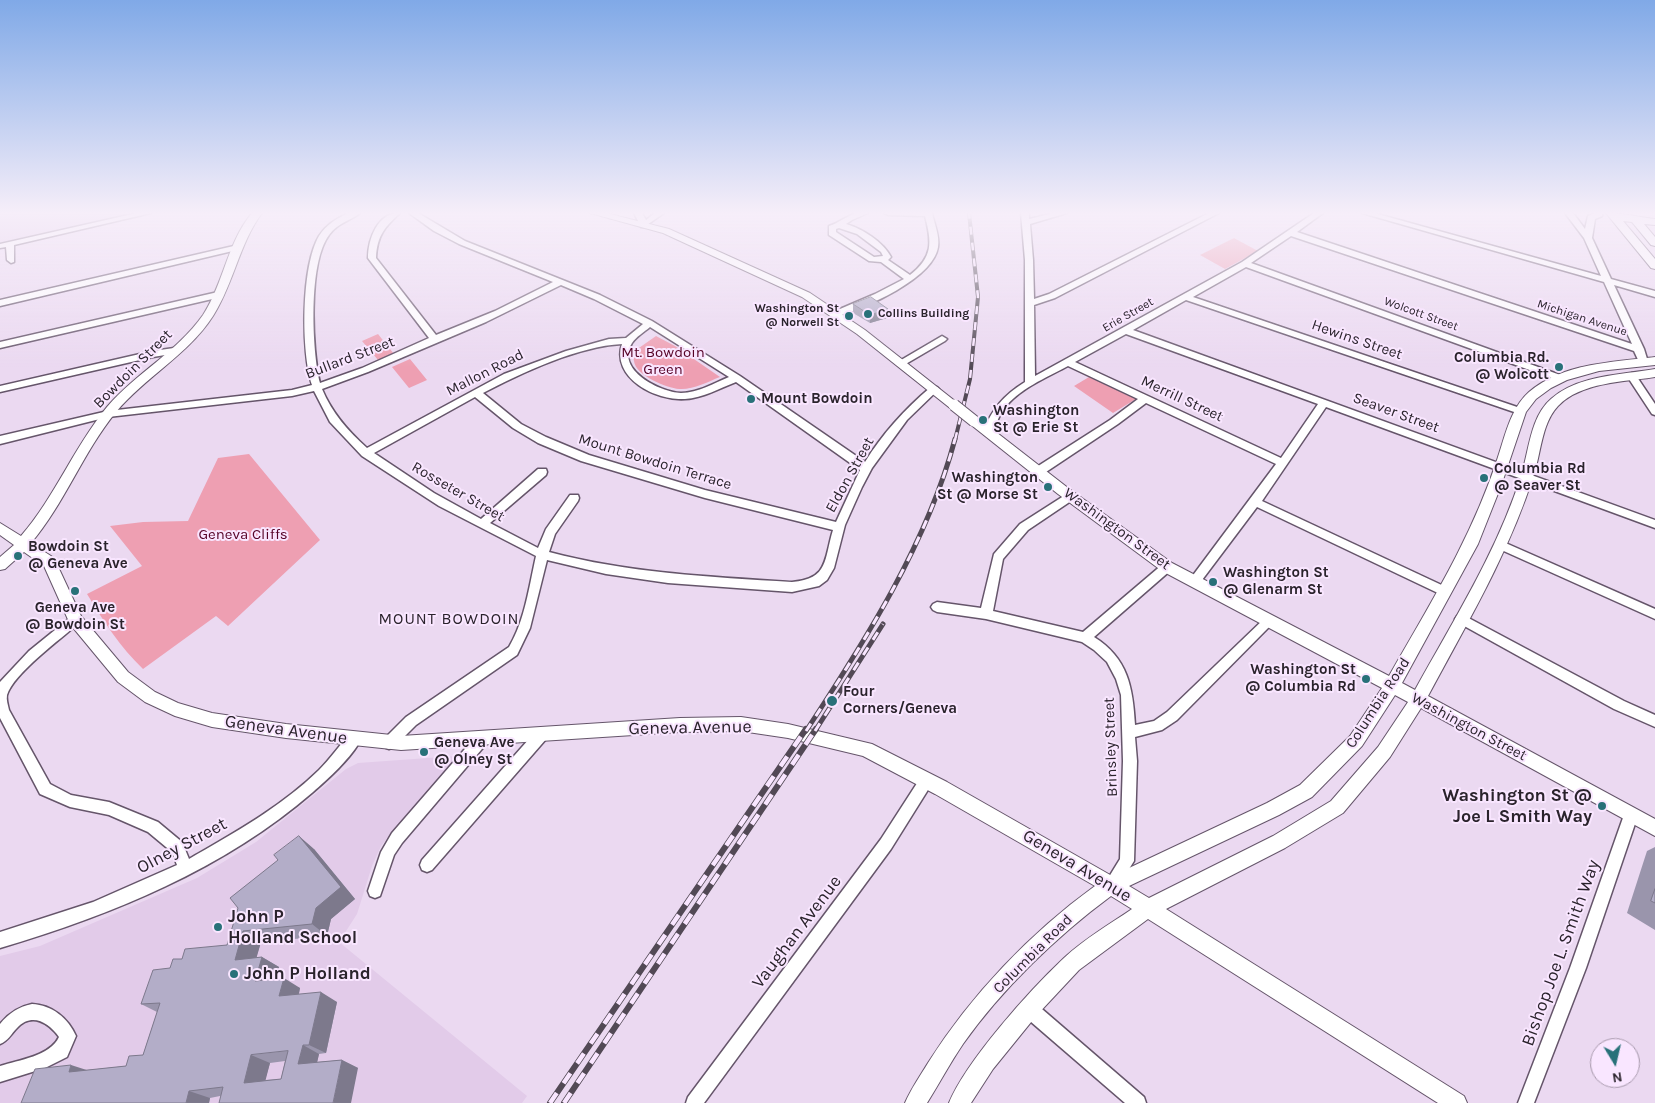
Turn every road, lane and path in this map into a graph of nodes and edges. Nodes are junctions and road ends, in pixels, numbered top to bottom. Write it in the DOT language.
graph roads {
  1 [pos="164,264"];
  2 [pos="231,264"];
  3 [pos="315,264"];
  4 [pos="377,264"];
  5 [pos="516,264"];
  6 [pos="741,264"];
  7 [pos="889,264"];
  8 [pos="927,264"];
  9 [pos="1028,264"];
  10 [pos="1114,264"];
  11 [pos="1245,264"];
  12 [pos="1246,264"];
  13 [pos="1384,264"];
  14 [pos="1550,264"];
  15 [pos="1601,264"];
  16 [pos="910,279"];
  17 [pos="1609,281"];
  18 [pos="560,282"];
  19 [pos="1655,294"];
  20 [pos="218,295"];
  21 [pos="1185,297"];
  22 [pos="0,303"];
  23 [pos="1030,303"];
  24 [pos="836,314"];
  25 [pos="649,323"];
  26 [pos="1127,331"];
  27 [pos="434,339"];
  28 [pos="942,339"];
  29 [pos="628,341"];
  30 [pos="0,345"];
  31 [pos="1638,347"];
  32 [pos="174,351"];
  33 [pos="1655,361"];
  34 [pos="1643,362"];
  35 [pos="901,363"];
  36 [pos="1069,363"];
  37 [pos="1655,373"];
  38 [pos="1632,376"];
  39 [pos="737,378"];
  40 [pos="1560,378"];
  41 [pos="1030,383"];
  42 [pos="318,388"];
  43 [pos="0,389"];
  44 [pos="934,390"];
  45 [pos="476,393"];
  46 [pos="1144,399"];
  47 [pos="1324,403"];
  48 [pos="954,405"];
  49 [pos="1520,411"];
  50 [pos="1655,412"];
  51 [pos="108,414"];
  52 [pos="988,432"];
  53 [pos="0,440"];
  54 [pos="366,453"];
  55 [pos="1283,462"];
  56 [pos="1500,467"];
  57 [pos="867,469"];
  58 [pos="1039,471"];
  59 [pos="542,472"];
  60 [pos="1527,477"];
  61 [pos="1070,496"];
  62 [pos="574,498"];
  63 [pos="1255,502"];
  64 [pos="482,524"];
  65 [pos="1655,524"];
  66 [pos="839,527"];
  67 [pos="0,528"];
  68 [pos="24,543"];
  69 [pos="1501,545"];
  70 [pos="543,554"];
  71 [pos="0,565"];
  72 [pos="1167,567"];
  73 [pos="1195,581"];
  74 [pos="811,585"];
  75 [pos="1444,591"];
  76 [pos="937,607"];
  77 [pos="986,614"];
  78 [pos="1655,614"];
  79 [pos="1461,619"];
  80 [pos="75,620"];
  81 [pos="1270,620"];
  82 [pos="1085,638"];
  83 [pos="1392,686"];
  84 [pos="1418,700"];
  85 [pos="1655,721"];
  86 [pos="1130,732"];
  87 [pos="542,734"];
  88 [pos="354,740"];
  89 [pos="482,740"];
  90 [pos="389,743"];
  91 [pos="926,781"];
  92 [pos="1631,815"];
  93 [pos="1655,828"];
  94 [pos="427,864"];
  95 [pos="185,868"];
  96 [pos="1111,885"];
  97 [pos="375,891"];
  98 [pos="1147,908"];
  99 [pos="0,940"];
  100 [pos="1029,1010"];
  101 [pos="0,1036"];
  102 [pos="0,1074"];
  103 [pos="694,1103"];
  104 [pos="915,1103"];
  105 [pos="959,1103"];
  106 [pos="1138,1103"];
  107 [pos="1457,1103"];
  108 [pos="1526,1103"];
  1 -- 22 [label="street"];
  2 -- 20 [label="main road, Bowdoin Street"];
  3 -- 42 [label="street, Rosseter Street"];
  4 -- 27 [label="street"];
  5 -- 18 [label="street"];
  6 -- 24 [label="main road, Washington Street"];
  7 -- 16 [label="street"];
  8 -- 16 [label="street"];
  9 -- 23 [label="street"];
  10 -- 23 [label="street"];
  11 -- 21 [label="street, Erie Street"];
  12 -- 40 [label="street, Wolcott Street"];
  13 -- 31 [label="street, Michigan Avenue"];
  14 -- 17 [label="street"];
  15 -- 17 [label="street"];
  16 -- 24 [label="street"];
  17 -- 19 [label="street"];
  17 -- 31 [label="street"];
  18 -- 25 [label="street"];
  18 -- 27 [label="street, Bullard Street"];
  20 -- 30 [label="street"];
  20 -- 32 [label="main road, Bowdoin Street"];
  21 -- 26 [label="street, Erie Street"];
  21 -- 49 [label="street, Hewins Street"];
  23 -- 41 [label="street"];
  24 -- 35 [label="main road, Washington Street"];
  25 -- 29 [label="street"];
  25 -- 39 [label="street"];
  26 -- 36 [label="street, Erie Street"];
  26 -- 47 [label="street, Seaver Street"];
  27 -- 42 [label="street, Bullard Street"];
  28 -- 35 [label="street"];
  29 -- 39 [label="street"];
  29 -- 45 [label="street, Mallon Road"];
  31 -- 34 [label="street"];
  32 -- 43 [label="street"];
  32 -- 51 [label="main road, Bowdoin Street"];
  33 -- 34 [label="main road, Columbia Road"];
  34 -- 40 [label="main road, Columbia Road"];
  35 -- 44 [label="main road, Washington Street"];
  36 -- 41 [label="street, Erie Street"];
  36 -- 46 [label="street, Merrill Street"];
  37 -- 38 [label="main road, Columbia Road"];
  38 -- 50 [label="street"];
  38 -- 60 [label="main road, Columbia Road"];
  39 -- 57 [label="street"];
  40 -- 49 [label="main road, Columbia Road"];
  41 -- 52 [label="street, Erie Street"];
  42 -- 51 [label="street, Bullard Street"];
  42 -- 54 [label="street, Rosseter Street"];
  44 -- 48 [label="main road, Washington Street"];
  44 -- 57 [label="street, Eldon Street"];
  45 -- 54 [label="street, Mallon Road"];
  45 -- 66 [label="street, Mount Bowdoin Terrace"];
  46 -- 55 [label="street, Merrill Street"];
  46 -- 58 [label="street"];
  47 -- 55 [label="street"];
  47 -- 56 [label="street, Seaver Street"];
  48 -- 52 [label="main road, Washington Street, bridge"];
  49 -- 56 [label="main road, Columbia Road"];
  51 -- 53 [label="street, Bullard Street"];
  51 -- 68 [label="main road, Bowdoin Street"];
  52 -- 58 [label="main road, Washington Street"];
  54 -- 64 [label="street, Rosseter Street"];
  55 -- 63 [label="street"];
  56 -- 60 [label="street, Seaver Street"];
  56 -- 75 [label="main road, Columbia Road"];
  57 -- 66 [label="street, Eldon Street"];
  58 -- 61 [label="main road, Washington Street"];
  59 -- 64 [label="street"];
  60 -- 65 [label="street, Seaver Street"];
  60 -- 69 [label="main road, Columbia Road"];
  61 -- 72 [label="main road, Washington Street"];
  61 -- 77 [label="street"];
  62 -- 70 [label="street"];
  63 -- 73 [label="street"];
  63 -- 75 [label="street"];
  64 -- 70 [label="street, Rosseter Street"];
  66 -- 74 [label="street, Eldon Street"];
  67 -- 68 [label="main road, Geneva Avenue"];
  68 -- 71 [label="main road, Bowdoin Street"];
  68 -- 80 [label="main road, Geneva Avenue"];
  69 -- 78 [label="street"];
  69 -- 79 [label="main road, Columbia Road"];
  70 -- 74 [label="street, Rosseter Street"];
  70 -- 90 [label="street"];
  72 -- 73 [label="main road, Washington Street"];
  72 -- 82 [label="street"];
  73 -- 81 [label="main road, Washington Street"];
  75 -- 83 [label="main road, Columbia Road"];
  76 -- 77 [label="street"];
  77 -- 82 [label="street"];
  79 -- 84 [label="main road, Columbia Road"];
  79 -- 85 [label="street"];
  80 -- 88 [label="main road, Geneva Avenue"];
  80 -- 95 [label="street"];
  81 -- 83 [label="main road, Washington Street"];
  81 -- 86 [label="street"];
  82 -- 86 [label="street, Brinsley Street"];
  83 -- 84 [label="main road, Washington Street"];
  83 -- 96 [label="main road, Columbia Road"];
  84 -- 92 [label="main road, Washington Street"];
  84 -- 98 [label="main road, Columbia Road"];
  86 -- 96 [label="street, Brinsley Street"];
  87 -- 89 [label="main road, Geneva Avenue"];
  87 -- 91 [label="main road, Geneva Avenue"];
  87 -- 94 [label="street"];
  88 -- 90 [label="main road, Geneva Avenue"];
  88 -- 95 [label="street, Olney Street"];
  89 -- 90 [label="main road, Geneva Avenue"];
  89 -- 97 [label="street"];
  91 -- 96 [label="main road, Geneva Avenue"];
  91 -- 103 [label="street, Vaughan Avenue"];
  92 -- 93 [label="main road, Washington Street"];
  92 -- 108 [label="street, Bishop Joe L. Smith Way"];
  95 -- 99 [label="street, Olney Street"];
  96 -- 98 [label="main road, Geneva Avenue"];
  96 -- 104 [label="main road, Columbia Road"];
  98 -- 100 [label="main road, Columbia Road"];
  98 -- 107 [label="main road, Geneva Avenue"];
  100 -- 105 [label="main road, Columbia Road"];
  100 -- 106 [label="street"];
  101 -- 102 [label="street"];
}
